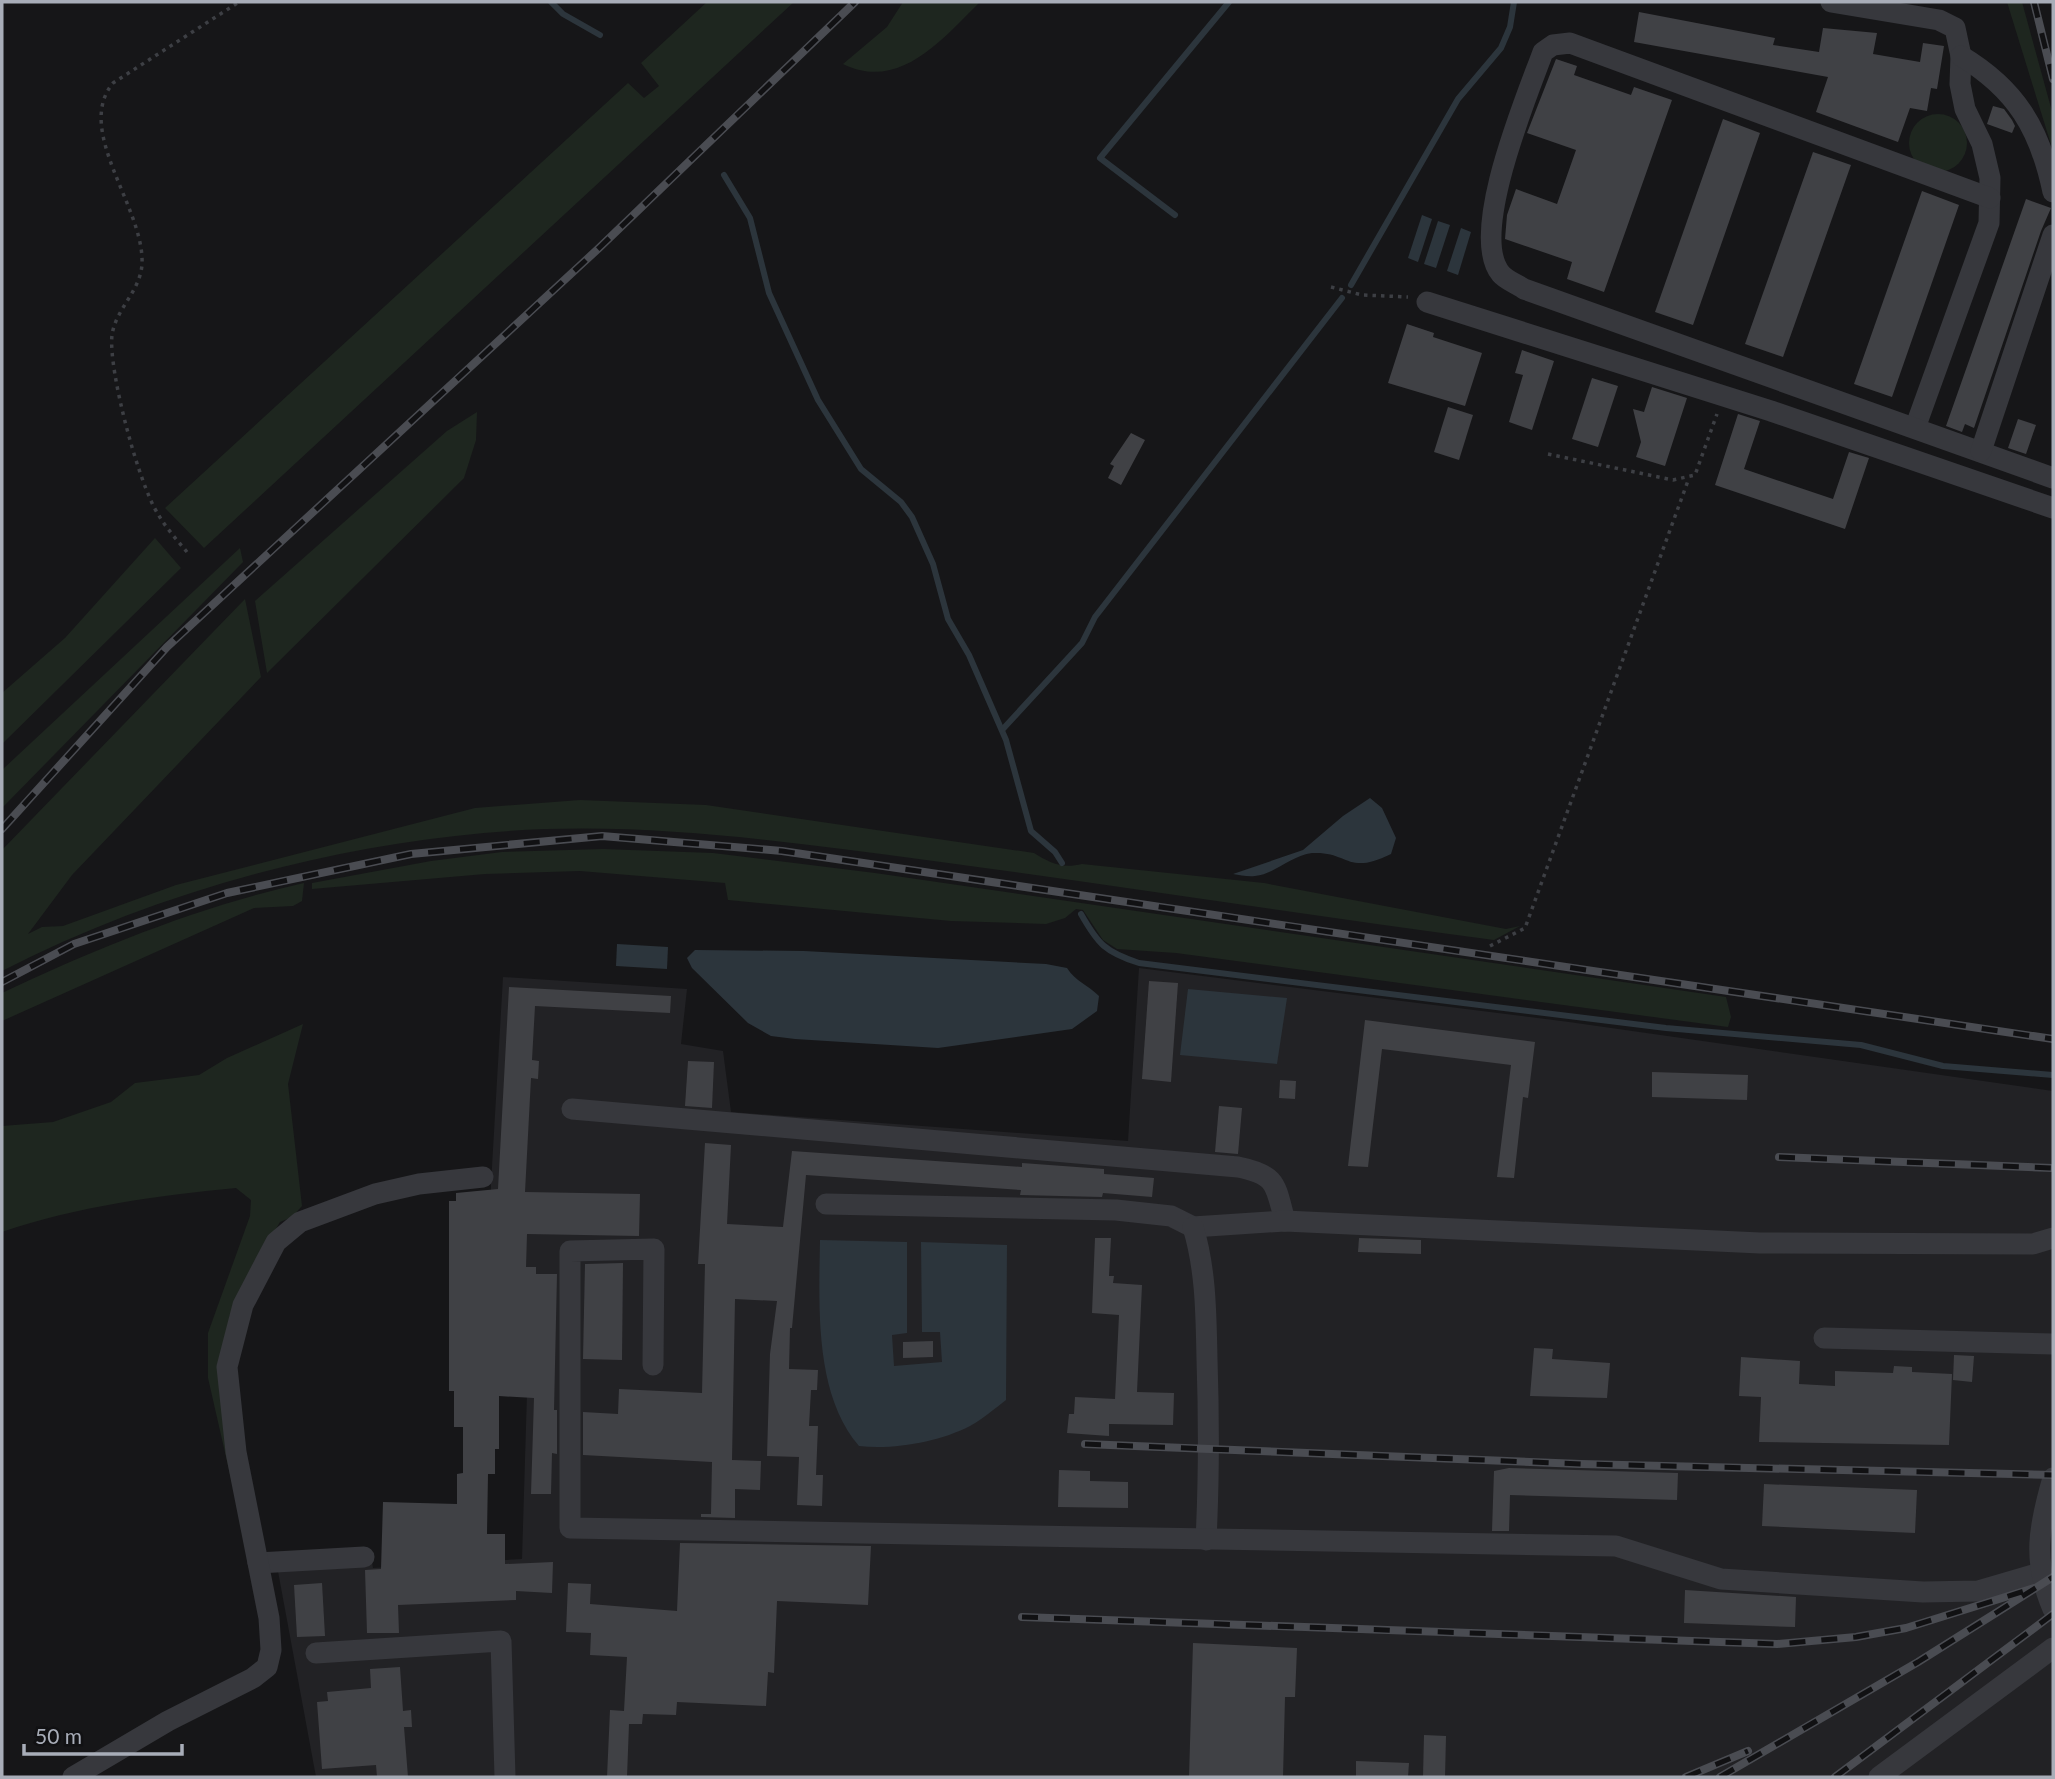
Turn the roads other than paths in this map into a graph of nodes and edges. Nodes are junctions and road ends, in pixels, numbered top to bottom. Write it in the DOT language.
graph roads {
  1 [pos="1831,2"];
  2 [pos="1961,56"];
  3 [pos="2053,192"];
  4 [pos="1990,198"];
  5 [pos="2053,235"];
  6 [pos="1427,302"];
  7 [pos="1915,428"];
  8 [pos="1982,451"];
  9 [pos="2053,478"];
  10 [pos="2053,508"];
  11 [pos="572,1109"];
  12 [pos="483,1177"];
  13 [pos="826,1205"];
  14 [pos="1285,1221"];
  15 [pos="1193,1227"];
  16 [pos="2053,1238"];
  17 [pos="1824,1338"];
  18 [pos="2053,1344"];
  19 [pos="653,1365"];
  20 [pos="2053,1478"];
  21 [pos="1206,1540"];
  22 [pos="364,1557"];
  23 [pos="258,1563"];
  24 [pos="2040,1573"];
  25 [pos="2053,1609"];
  26 [pos="2053,1648"];
  27 [pos="316,1653"];
  28 [pos="73,1777"];
  29 [pos="505,1777"];
  30 [pos="1879,1777"];
  1 -- 2 [label="street"];
  2 -- 3 [label="street"];
  2 -- 4 [label="street"];
  4 -- 7 [label="street"];
  4 -- 7 [label="street"];
  5 -- 8 [label="street"];
  6 -- 10 [label="street"];
  7 -- 8 [label="street"];
  8 -- 9 [label="street"];
  11 -- 14 [label="street"];
  12 -- 23 [label="street"];
  13 -- 15 [label="street"];
  14 -- 15 [label="street"];
  14 -- 16 [label="street"];
  15 -- 21 [label="street"];
  17 -- 18 [label="street"];
  19 -- 21 [label="street"];
  20 -- 24 [label="street"];
  21 -- 24 [label="street"];
  22 -- 23 [label="street"];
  23 -- 28 [label="street"];
  24 -- 25 [label="street"];
  26 -- 30 [label="street"];
  27 -- 29 [label="street"];
}
